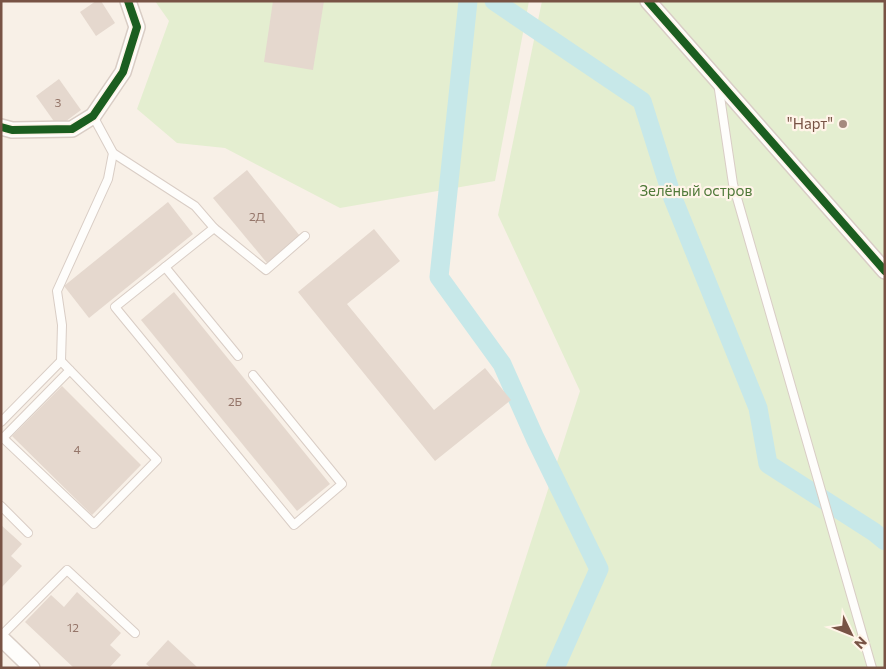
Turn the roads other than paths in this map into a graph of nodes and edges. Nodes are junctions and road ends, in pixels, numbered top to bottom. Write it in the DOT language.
graph roads {
  1 [pos="128,1"];
  2 [pos="648,1"];
  3 [pos="717,79"];
  4 [pos="93,116"];
  5 [pos="1,127"];
  6 [pos="113,153"];
  7 [pos="214,228"];
  8 [pos="305,236"];
  9 [pos="165,268"];
  10 [pos="885,271"];
  11 [pos="238,356"];
  12 [pos="61,360"];
  13 [pos="70,370"];
  14 [pos="253,375"];
  15 [pos="1,422"];
  16 [pos="1,506"];
  17 [pos="28,533"];
  18 [pos="135,633"];
  19 [pos="1,637"];
  20 [pos="32,668"];
  21 [pos="872,668"];
  1 -- 4 [label="street"];
  2 -- 3 [label="street"];
  3 -- 10 [label="street"];
  3 -- 21 [label="lane"];
  4 -- 5 [label="street"];
  4 -- 6 [label="lane"];
  6 -- 7 [label="lane"];
  6 -- 12 [label="lane"];
  7 -- 8 [label="lane"];
  7 -- 9 [label="lane"];
  9 -- 11 [label="lane"];
  9 -- 14 [label="lane"];
  12 -- 13 [label="lane"];
  12 -- 15 [label="lane"];
  13 -- 13 [label="lane"];
  16 -- 17 [label="lane"];
  18 -- 19 [label="lane"];
  19 -- 20 [label="street"];
}
